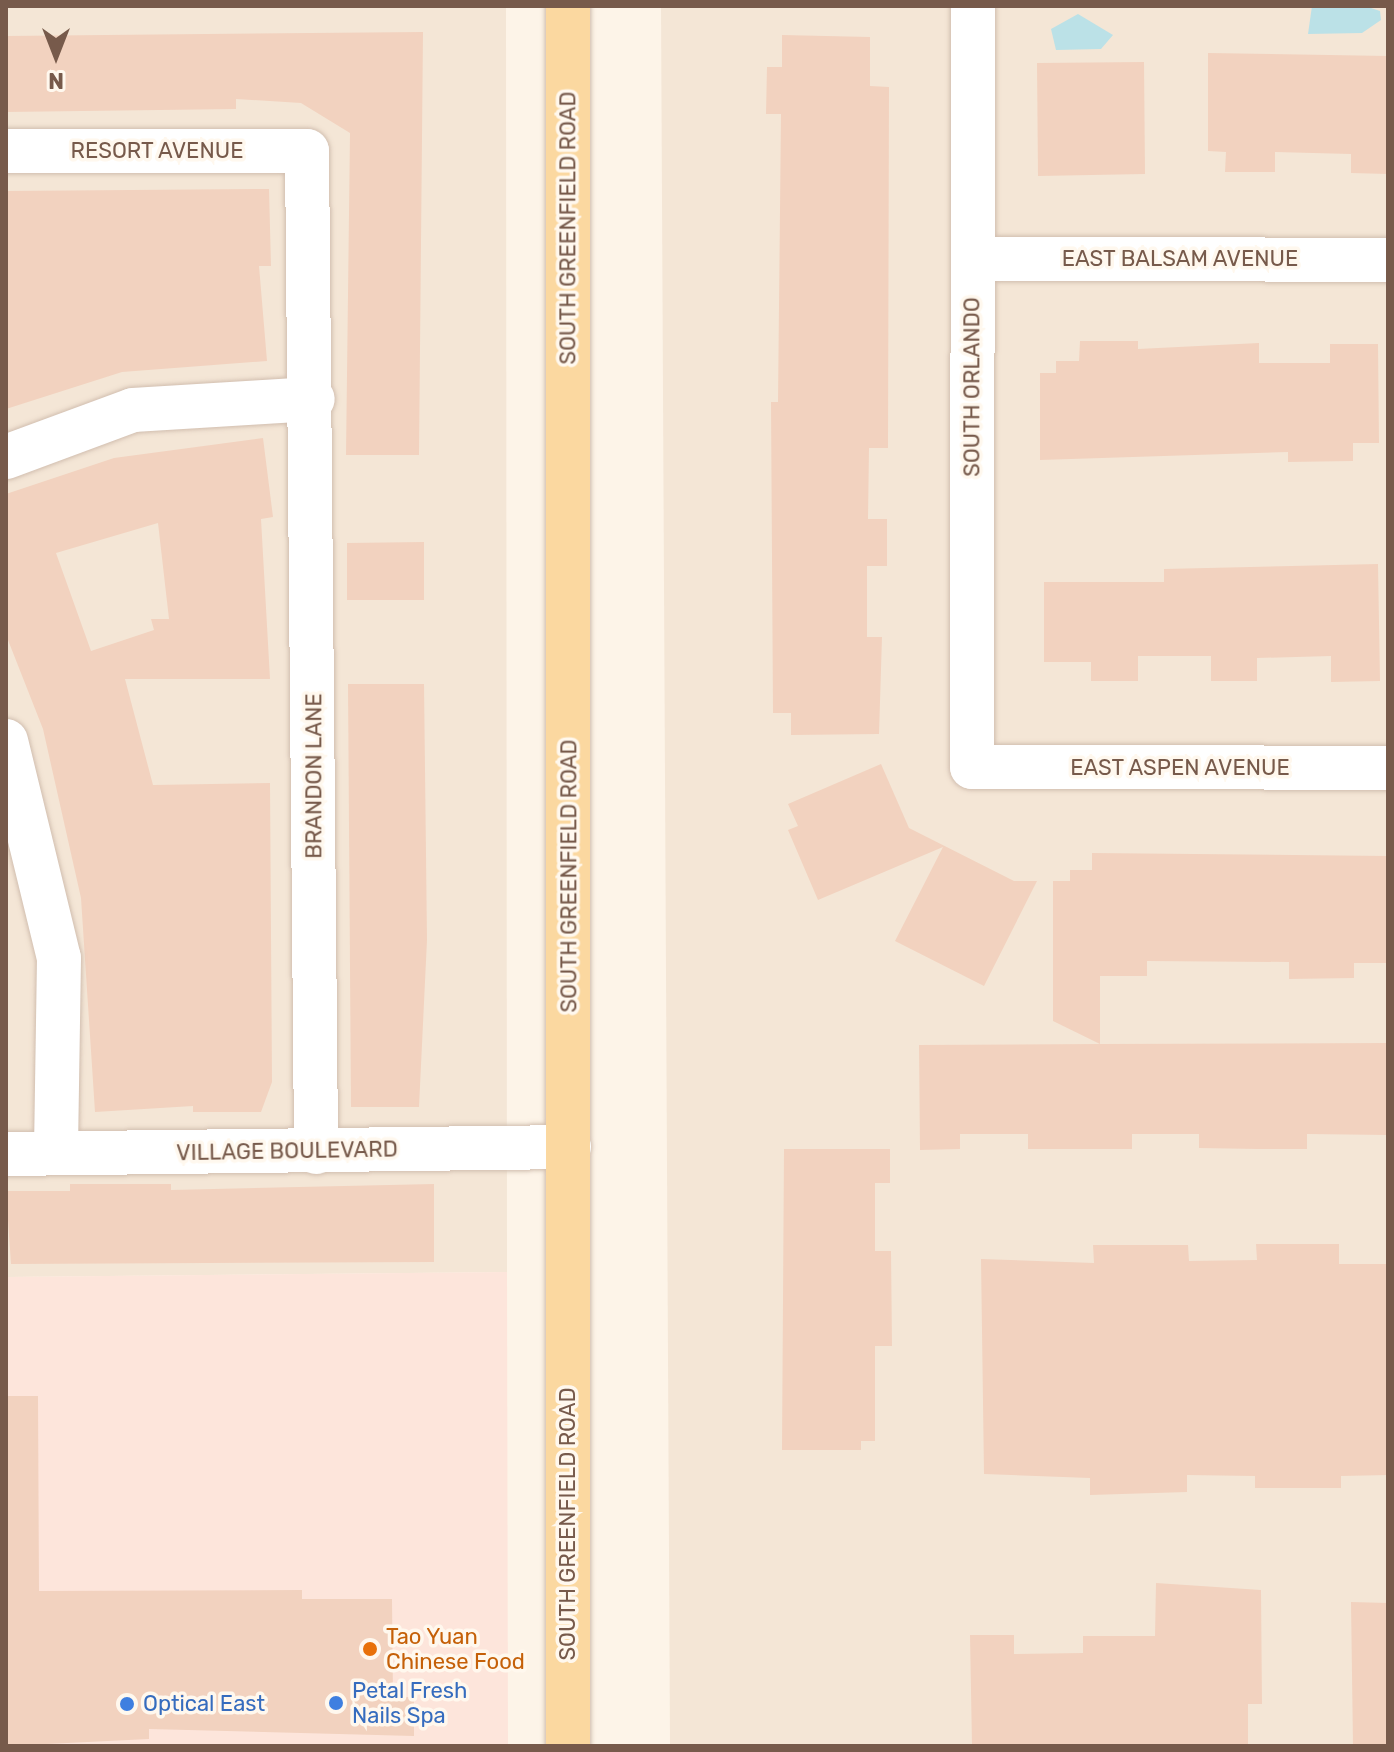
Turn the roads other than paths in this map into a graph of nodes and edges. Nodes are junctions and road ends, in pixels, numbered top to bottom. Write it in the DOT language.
graph roads {
  1 [pos="568,6"];
  2 [pos="973,6"];
  3 [pos="6,151"];
  4 [pos="307,151"];
  5 [pos="973,259"];
  6 [pos="1388,260"];
  7 [pos="313,399"];
  8 [pos="6,457"];
  9 [pos="6,741"];
  10 [pos="972,767"];
  11 [pos="1388,768"];
  12 [pos="569,1147"];
  13 [pos="56,1152"];
  14 [pos="316,1152"];
  15 [pos="6,1154"];
  16 [pos="568,1746"];
  1 -- 12 [label="main road, SOUTH GREENFIELD ROAD"];
  2 -- 5 [label="street, SOUTH ORLANDO"];
  3 -- 4 [label="street, RESORT AVENUE"];
  4 -- 7 [label="street, BRANDON LANE"];
  5 -- 6 [label="street, EAST BALSAM AVENUE"];
  5 -- 10 [label="street, SOUTH ORLANDO"];
  7 -- 8 [label="street"];
  7 -- 14 [label="street, BRANDON LANE"];
  9 -- 13 [label="street"];
  10 -- 11 [label="street, EAST ASPEN AVENUE"];
  12 -- 14 [label="street, VILLAGE BOULEVARD"];
  12 -- 16 [label="main road, SOUTH GREENFIELD ROAD"];
  13 -- 14 [label="street, VILLAGE BOULEVARD"];
  13 -- 15 [label="street, VILLAGE BOULEVARD"];
}
